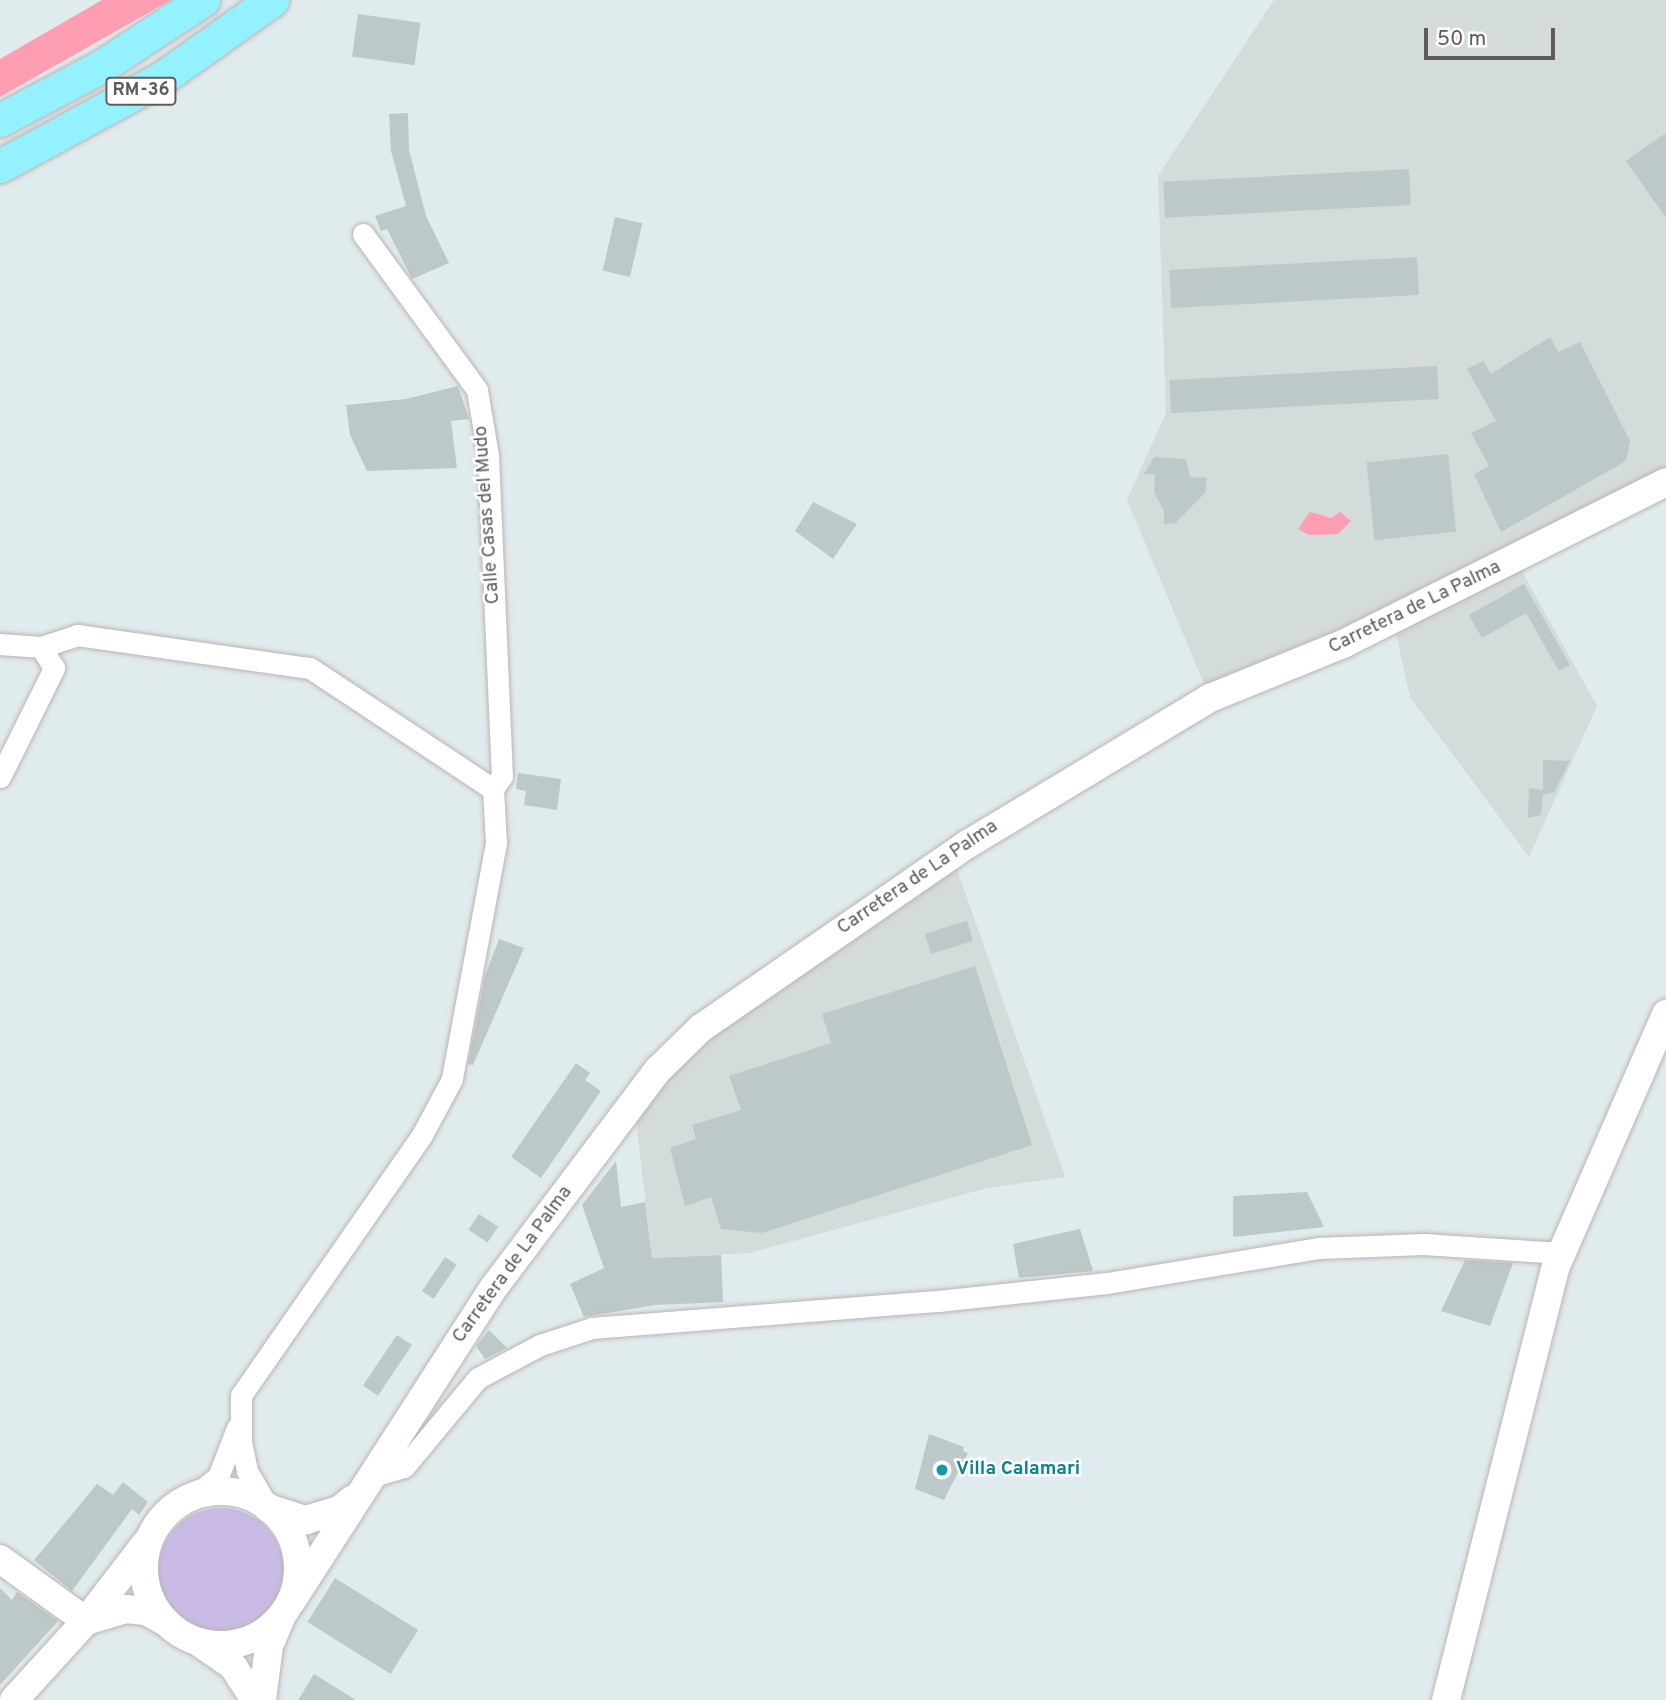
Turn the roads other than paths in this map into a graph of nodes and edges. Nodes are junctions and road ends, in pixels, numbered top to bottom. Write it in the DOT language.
graph roads {
  1 [pos="203,0"];
  2 [pos="272,0"];
  3 [pos="0,120"];
  4 [pos="0,166"];
  5 [pos="363,234"];
  6 [pos="1666,482"];
  7 [pos="0,644"];
  8 [pos="41,647"];
  9 [pos="0,777"];
  10 [pos="493,789"];
  11 [pos="1666,1014"];
  12 [pos="1561,1253"];
  13 [pos="240,1419"];
  14 [pos="361,1488"];
  15 [pos="192,1497"];
  16 [pos="268,1507"];
  17 [pos="150,1538"];
  18 [pos="0,1559"];
  19 [pos="286,1609"];
  20 [pos="86,1620"];
  21 [pos="166,1622"];
  22 [pos="194,1640"];
  23 [pos="15,1700"];
  24 [pos="256,1700"];
  25 [pos="262,1700"];
  26 [pos="1446,1700"];
  1 -- 3 [label="highway, RM-36"];
  2 -- 4 [label="highway, RM-36"];
  5 -- 10 [label="street, Calle Casas del Mudo"];
  6 -- 14 [label="main road, Carretera de La Palma"];
  7 -- 8 [label="street"];
  8 -- 9 [label="street"];
  8 -- 10 [label="street"];
  10 -- 13 [label="street, Calle Casas del Mudo"];
  11 -- 12 [label="main road"];
  12 -- 14 [label="street"];
  12 -- 26 [label="main road"];
  13 -- 15 [label="street"];
  13 -- 16 [label="street"];
  14 -- 16 [label="main road, Carretera de La Palma"];
  14 -- 19 [label="main road, Carretera de La Palma"];
  15 -- 16 [label="main road"];
  15 -- 17 [label="main road"];
  16 -- 19 [label="main road"];
  17 -- 20 [label="main road"];
  17 -- 21 [label="main road"];
  18 -- 20 [label="main road"];
  19 -- 22 [label="main road"];
  19 -- 25 [label="main road"];
  20 -- 21 [label="main road"];
  20 -- 23 [label="main road"];
  21 -- 22 [label="main road"];
  22 -- 24 [label="main road"];
}
